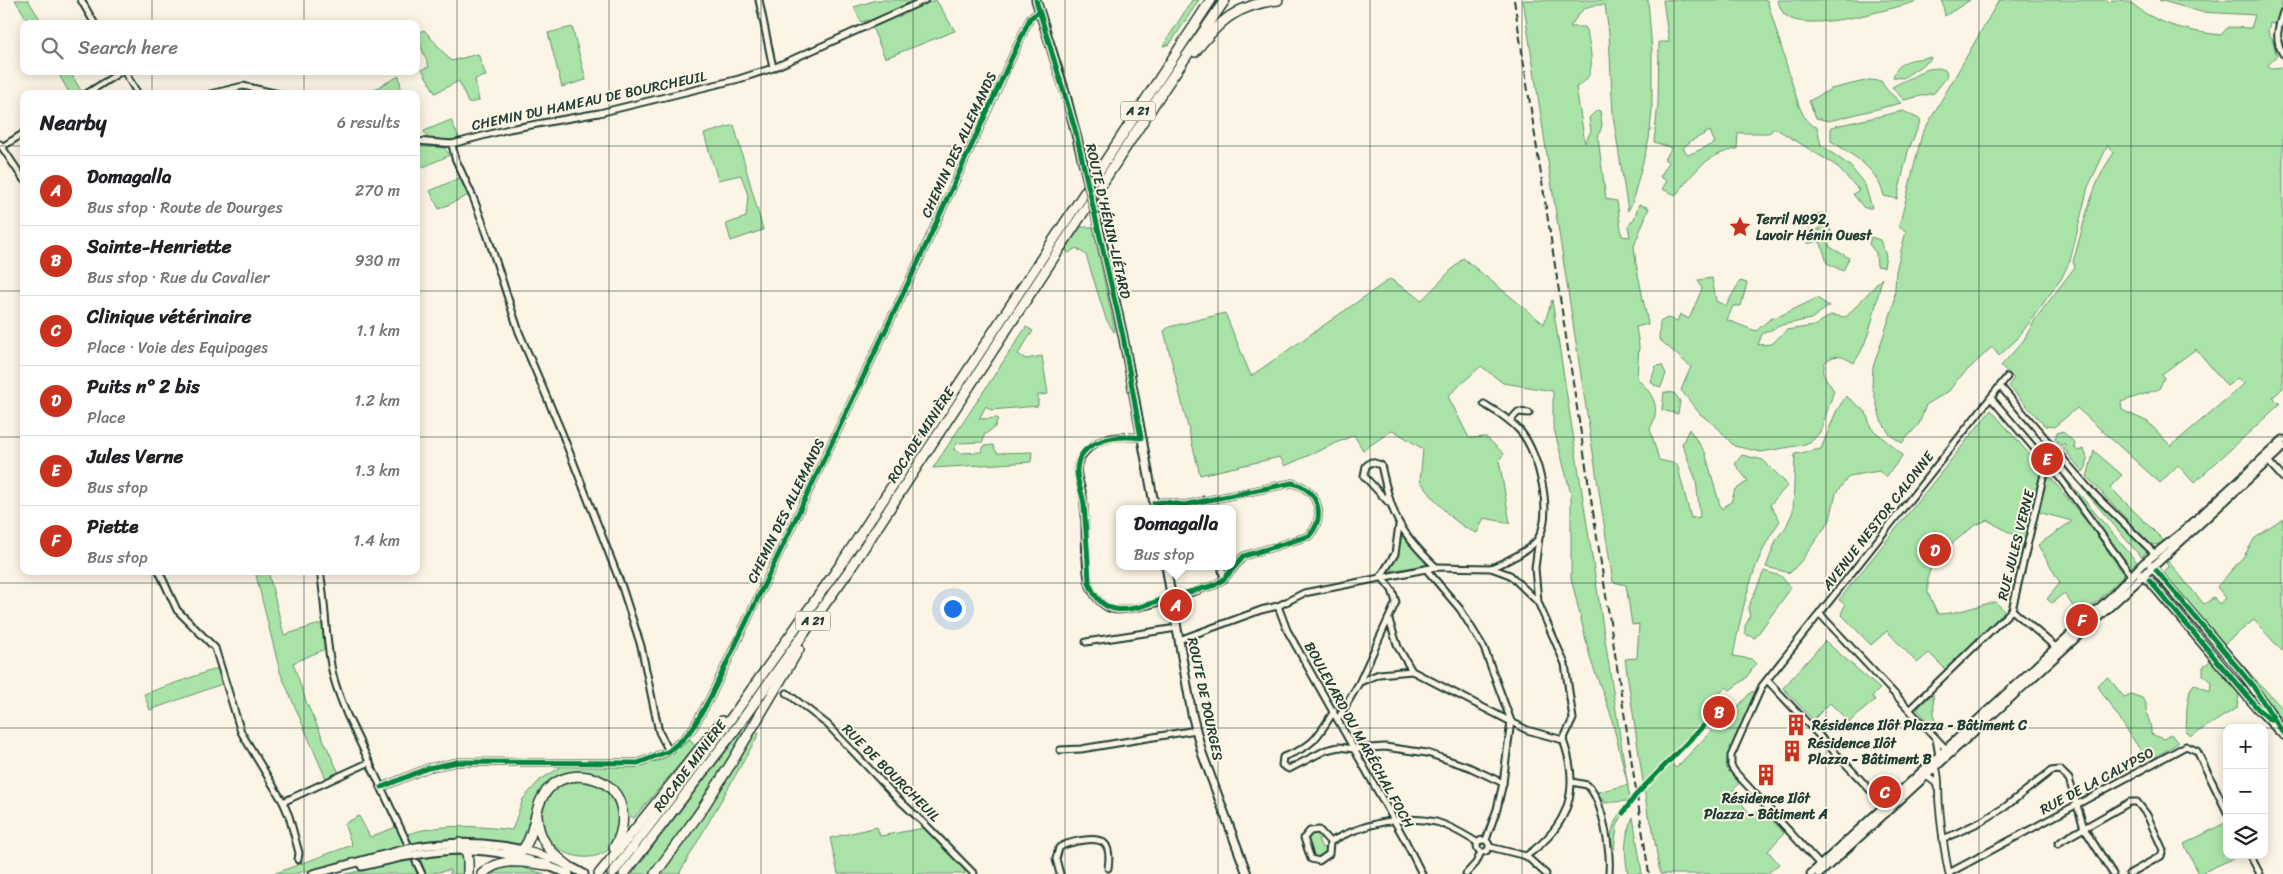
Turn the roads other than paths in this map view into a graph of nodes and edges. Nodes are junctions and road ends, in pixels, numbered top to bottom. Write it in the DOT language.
graph roads {
  1 [pos="81,0"];
  2 [pos="759,0"];
  3 [pos="925,0"];
  4 [pos="1036,0"];
  5 [pos="1205,0"];
  6 [pos="1211,0"];
  7 [pos="1225,0"];
  8 [pos="1278,0"];
  9 [pos="1039,12"];
  10 [pos="2283,12"];
  11 [pos="93,20"];
  12 [pos="1180,46"];
  13 [pos="2283,54"];
  14 [pos="773,68"];
  15 [pos="117,75"];
  16 [pos="126,75"];
  17 [pos="1166,86"];
  18 [pos="92,90"];
  19 [pos="135,90"];
  20 [pos="226,90"];
  21 [pos="261,90"];
  22 [pos="20,135"];
  23 [pos="420,141"];
  24 [pos="452,144"];
  25 [pos="1,145"];
  26 [pos="20,174"];
  27 [pos="2007,377"];
  28 [pos="2000,386"];
  29 [pos="1991,398"];
  30 [pos="1484,404"];
  31 [pos="1529,413"];
  32 [pos="1510,421"];
  33 [pos="1142,438"];
  34 [pos="2283,440"];
  35 [pos="2283,447"];
  36 [pos="2266,459"];
  37 [pos="2051,467"];
  38 [pos="2283,478"];
  39 [pos="1204,500"];
  40 [pos="1389,503"];
  41 [pos="1155,505"];
  42 [pos="1157,505"];
  43 [pos="1184,505"];
  44 [pos="1184,505"];
  45 [pos="1205,505"];
  46 [pos="1398,525"];
  47 [pos="1539,538"];
  48 [pos="2151,562"];
  49 [pos="1236,565"];
  50 [pos="1436,567"];
  51 [pos="850,568"];
  52 [pos="1491,568"];
  53 [pos="1426,569"];
  54 [pos="1167,570"];
  55 [pos="1221,570"];
  56 [pos="1232,570"];
  57 [pos="161,575"];
  58 [pos="320,575"];
  59 [pos="1381,576"];
  60 [pos="2137,576"];
  61 [pos="1224,579"];
  62 [pos="1171,597"];
  63 [pos="1538,602"];
  64 [pos="1278,606"];
  65 [pos="2012,610"];
  66 [pos="1820,613"];
  67 [pos="1389,620"];
  68 [pos="1176,628"];
  69 [pos="1179,640"];
  70 [pos="1086,642"];
  71 [pos="2058,650"];
  72 [pos="775,658"];
  73 [pos="1412,671"];
  74 [pos="1767,680"];
  75 [pos="1359,683"];
  76 [pos="787,693"];
  77 [pos="1910,709"];
  78 [pos="1334,711"];
  79 [pos="1338,719"];
  80 [pos="1511,721"];
  81 [pos="1196,730"];
  82 [pos="2283,734"];
  83 [pos="1936,738"];
  84 [pos="1563,740"];
  85 [pos="1354,749"];
  86 [pos="1946,749"];
  87 [pos="1060,750"];
  88 [pos="668,751"];
  89 [pos="1939,756"];
  90 [pos="370,762"];
  91 [pos="1934,766"];
  92 [pos="1923,775"];
  93 [pos="1572,782"];
  94 [pos="1503,783"];
  95 [pos="382,787"];
  96 [pos="1938,790"];
  97 [pos="284,802"];
  98 [pos="2223,804"];
  99 [pos="2077,805"];
  100 [pos="1887,808"];
  101 [pos="537,809"];
  102 [pos="1393,821"];
  103 [pos="2084,828"];
  104 [pos="1944,839"];
  105 [pos="1486,840"];
  106 [pos="1330,842"];
  107 [pos="1478,843"];
  108 [pos="2058,844"];
  109 [pos="463,846"];
  110 [pos="1490,847"];
  111 [pos="522,850"];
  112 [pos="506,852"];
  113 [pos="1481,852"];
  114 [pos="400,854"];
  115 [pos="1526,856"];
  116 [pos="2252,859"];
  117 [pos="298,860"];
  118 [pos="547,865"];
  119 [pos="1108,868"];
  120 [pos="570,870"];
  121 [pos="1821,870"];
  122 [pos="601,871"];
  123 [pos="582,873"];
  124 [pos="313,874"];
  125 [pos="330,874"];
  126 [pos="422,874"];
  127 [pos="468,874"];
  128 [pos="482,874"];
  129 [pos="612,874"];
  130 [pos="624,874"];
  131 [pos="655,874"];
  132 [pos="974,874"];
  133 [pos="1060,874"];
  134 [pos="1248,874"];
  135 [pos="1422,874"];
  136 [pos="1466,874"];
  137 [pos="1546,874"];
  138 [pos="1609,874"];
  139 [pos="1811,874"];
  140 [pos="1949,874"];
  141 [pos="2114,874"];
  142 [pos="2129,874"];
  143 [pos="2260,874"];
  1 -- 11 [label="street"];
  2 -- 14 [label="street"];
  3 -- 14 [label="street, CHEMIN DU HAMEAU DE BOURCHEUIL"];
  4 -- 9 [label="main road, ROUTE D'HÉNIN-LIÉTARD"];
  5 -- 12 [label="highway"];
  6 -- 12 [label="highway, ROCADE MINIÈRE / A 21"];
  7 -- 17 [label="highway, ROCADE MINIÈRE / A 21"];
  8 -- 17 [label="highway"];
  9 -- 33 [label="main road, ROUTE D'HÉNIN-LIÉTARD, bridge"];
  9 -- 88 [label="street, CHEMIN DES ALLEMANDS"];
  10 -- 13 [label="street"];
  12 -- 72 [label="highway, ROCADE MINIÈRE / A 21"];
  14 -- 24 [label="street, CHEMIN DU HAMEAU DE BOURCHEUIL"];
  15 -- 18 [label="street"];
  16 -- 19 [label="street"];
  17 -- 51 [label="highway, ROCADE MINIÈRE / A 21"];
  20 -- 21 [label="street"];
  22 -- 25 [label="street"];
  23 -- 24 [label="street, CHEMIN DU HAMEAU DE BOURCHEUIL"];
  24 -- 88 [label="street"];
  25 -- 26 [label="street"];
  27 -- 28 [label="street, AVENUE NESTOR CALONNE"];
  28 -- 29 [label="street, AVENUE NESTOR CALONNE"];
  28 -- 48 [label="street"];
  29 -- 37 [label="street"];
  29 -- 66 [label="street, AVENUE NESTOR CALONNE"];
  30 -- 32 [label="street"];
  31 -- 32 [label="street"];
  32 -- 47 [label="street"];
  33 -- 41 [label="main road, ROUTE D'HÉNIN-LIÉTARD"];
  33 -- 62 [label="street"];
  34 -- 36 [label="main road"];
  35 -- 36 [label="main road"];
  36 -- 38 [label="street"];
  36 -- 48 [label="main road"];
  36 -- 48 [label="main road"];
  37 -- 60 [label="street"];
  37 -- 65 [label="street, RUE JULES VERNE"];
  39 -- 43 [label="street"];
  39 -- 45 [label="street"];
  39 -- 49 [label="street"];
  40 -- 40 [label="street"];
  40 -- 46 [label="street"];
  42 -- 44 [label="street"];
  46 -- 50 [label="street"];
  46 -- 59 [label="street"];
  47 -- 52 [label="street"];
  47 -- 63 [label="street"];
  48 -- 60 [label="main road"];
  48 -- 60 [label="main road"];
  48 -- 82 [label="main road"];
  50 -- 52 [label="street"];
  50 -- 53 [label="street"];
  51 -- 130 [label="highway, ROCADE MINIÈRE / A 21"];
  51 -- 131 [label="highway"];
  52 -- 63 [label="street"];
  53 -- 59 [label="street"];
  53 -- 80 [label="street"];
  54 -- 62 [label="main road, ROUTE DE DOURGES"];
  55 -- 61 [label="street"];
  56 -- 61 [label="street"];
  57 -- 97 [label="street"];
  58 -- 90 [label="street"];
  59 -- 64 [label="street"];
  59 -- 67 [label="street"];
  60 -- 71 [label="main road"];
  60 -- 71 [label="main road"];
  60 -- 82 [label="main road"];
  61 -- 62 [label="street"];
  62 -- 68 [label="main road, ROUTE DE DOURGES"];
  63 -- 84 [label="street"];
  64 -- 69 [label="street"];
  64 -- 78 [label="street, BOULEVARD DU MARÉCHAL FOCH"];
  65 -- 71 [label="street"];
  65 -- 77 [label="street, RUE JULES VERNE"];
  66 -- 74 [label="street, AVENUE NESTOR CALONNE"];
  66 -- 77 [label="street"];
  67 -- 73 [label="street"];
  67 -- 75 [label="street"];
  68 -- 69 [label="main road, ROUTE DE DOURGES"];
  68 -- 70 [label="street"];
  69 -- 81 [label="main road, ROUTE DE DOURGES"];
  71 -- 86 [label="main road"];
  71 -- 91 [label="main road"];
  72 -- 122 [label="highway"];
  72 -- 129 [label="highway, ROCADE MINIÈRE / A 21"];
  73 -- 75 [label="street"];
  73 -- 80 [label="street"];
  74 -- 100 [label="street"];
  74 -- 121 [label="street, AVENUE NESTOR CALONNE"];
  75 -- 79 [label="street"];
  76 -- 132 [label="street, RUE DE BOURCHEUIL"];
  77 -- 83 [label="street"];
  78 -- 79 [label="street, BOULEVARD DU MARÉCHAL FOCH"];
  78 -- 85 [label="street"];
  79 -- 85 [label="street, BOULEVARD DU MARÉCHAL FOCH"];
  80 -- 84 [label="street"];
  80 -- 94 [label="street"];
  81 -- 87 [label="street"];
  81 -- 134 [label="main road, ROUTE DE DOURGES"];
  83 -- 86 [label="street"];
  83 -- 89 [label="street"];
  84 -- 93 [label="street"];
  85 -- 94 [label="street"];
  85 -- 102 [label="street, BOULEVARD DU MARÉCHAL FOCH"];
  86 -- 89 [label="main road"];
  86 -- 91 [label="street"];
  88 -- 95 [label="street, CHEMIN DES ALLEMANDS"];
  89 -- 91 [label="street"];
  89 -- 92 [label="main road"];
  90 -- 95 [label="street"];
  90 -- 97 [label="street"];
  91 -- 92 [label="main road"];
  91 -- 96 [label="street"];
  92 -- 96 [label="street"];
  92 -- 100 [label="main road"];
  93 -- 115 [label="street"];
  93 -- 138 [label="street"];
  94 -- 105 [label="street"];
  95 -- 126 [label="street"];
  96 -- 104 [label="street"];
  97 -- 117 [label="street"];
  98 -- 99 [label="street, RUE DE LA CALYPSO"];
  99 -- 103 [label="street"];
  99 -- 104 [label="street"];
  99 -- 140 [label="street, RUE DE LA CALYPSO"];
  100 -- 121 [label="main road"];
  101 -- 111 [label="highway"];
  101 -- 120 [label="highway"];
  101 -- 122 [label="highway"];
  102 -- 106 [label="street"];
  102 -- 107 [label="street"];
  102 -- 135 [label="street, BOULEVARD DU MARÉCHAL FOCH"];
  103 -- 108 [label="street"];
  103 -- 141 [label="street"];
  103 -- 142 [label="street"];
  104 -- 140 [label="street"];
  105 -- 107 [label="street"];
  105 -- 110 [label="street"];
  106 -- 106 [label="street"];
  107 -- 113 [label="street"];
  109 -- 111 [label="main road"];
  109 -- 112 [label="main road"];
  109 -- 114 [label="main road, bridge"];
  109 -- 127 [label="highway"];
  110 -- 113 [label="street"];
  110 -- 115 [label="street"];
  111 -- 112 [label="highway"];
  111 -- 120 [label="main road"];
  112 -- 118 [label="main road"];
  113 -- 136 [label="street"];
  114 -- 124 [label="main road"];
  114 -- 125 [label="main road"];
  115 -- 137 [label="street"];
  116 -- 143 [label="street"];
  118 -- 120 [label="main road"];
  118 -- 128 [label="highway"];
  119 -- 133 [label="street"];
  120 -- 123 [label="main road"];
  121 -- 139 [label="main road"];
}
